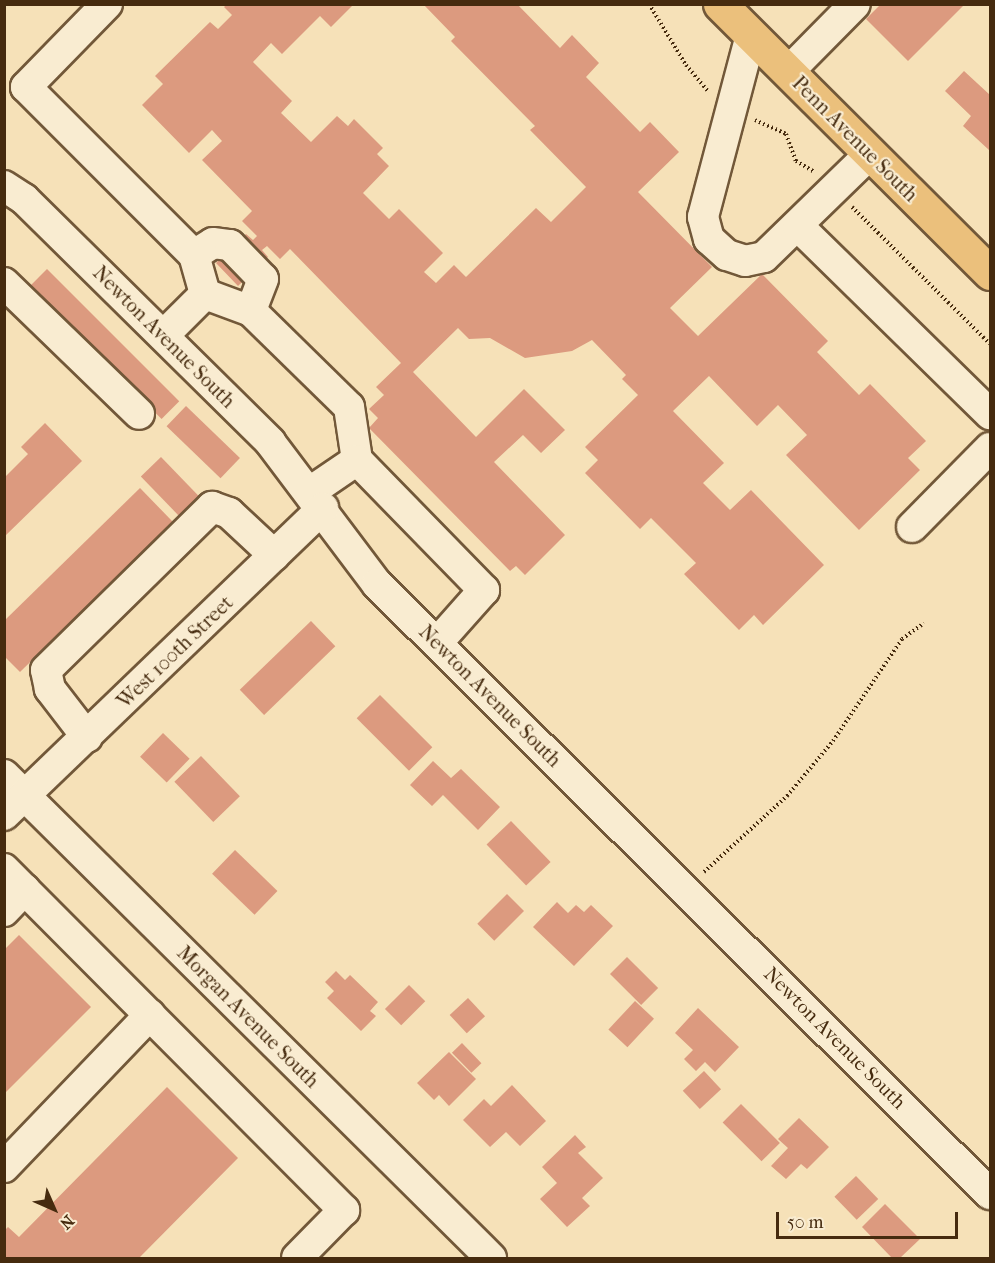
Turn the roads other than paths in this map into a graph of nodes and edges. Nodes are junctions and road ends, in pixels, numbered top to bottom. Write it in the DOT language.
graph roads {
  1 [pos="107,4"];
  2 [pos="720,4"];
  3 [pos="855,4"];
  4 [pos="751,35"];
  5 [pos="788,72"];
  6 [pos="870,154"];
  7 [pos="4,186"];
  8 [pos="798,226"];
  9 [pos="194,255"];
  10 [pos="990,273"];
  11 [pos="4,283"];
  12 [pos="205,294"];
  13 [pos="251,311"];
  14 [pos="163,336"];
  15 [pos="139,414"];
  16 [pos="990,414"];
  17 [pos="990,448"];
  18 [pos="357,460"];
  19 [pos="316,500"];
  20 [pos="912,527"];
  21 [pos="274,555"];
  22 [pos="437,643"];
  23 [pos="87,737"];
  24 [pos="4,775"];
  25 [pos="16,806"];
  26 [pos="15,879"];
  27 [pos="4,910"];
  28 [pos="150,1015"];
  29 [pos="4,1167"];
  30 [pos="990,1194"];
  31 [pos="297,1258"];
  32 [pos="491,1258"];
  1 -- 9 [label="street"];
  2 -- 4 [label="main road, Penn Avenue South"];
  3 -- 5 [label="street"];
  4 -- 5 [label="main road, Penn Avenue South"];
  4 -- 8 [label="street"];
  5 -- 6 [label="main road, Penn Avenue South"];
  6 -- 8 [label="street"];
  6 -- 10 [label="main road, Penn Avenue South"];
  7 -- 14 [label="street, Newton Avenue South"];
  8 -- 16 [label="street"];
  9 -- 12 [label="street"];
  9 -- 13 [label="street"];
  11 -- 15 [label="street"];
  12 -- 13 [label="street"];
  12 -- 14 [label="street"];
  13 -- 18 [label="street"];
  14 -- 19 [label="street, Newton Avenue South"];
  17 -- 20 [label="street"];
  18 -- 19 [label="street, West 100th Street"];
  18 -- 22 [label="street"];
  19 -- 21 [label="street, West 100th Street"];
  19 -- 22 [label="street, Newton Avenue South"];
  21 -- 23 [label="street, West 100th Street"];
  21 -- 23 [label="street"];
  22 -- 30 [label="street, Newton Avenue South"];
  23 -- 25 [label="street, West 100th Street"];
  24 -- 25 [label="street, Morgan Avenue South"];
  25 -- 32 [label="street, Morgan Avenue South"];
  26 -- 27 [label="street"];
  26 -- 28 [label="street"];
  28 -- 29 [label="street"];
  28 -- 31 [label="street"];
}
